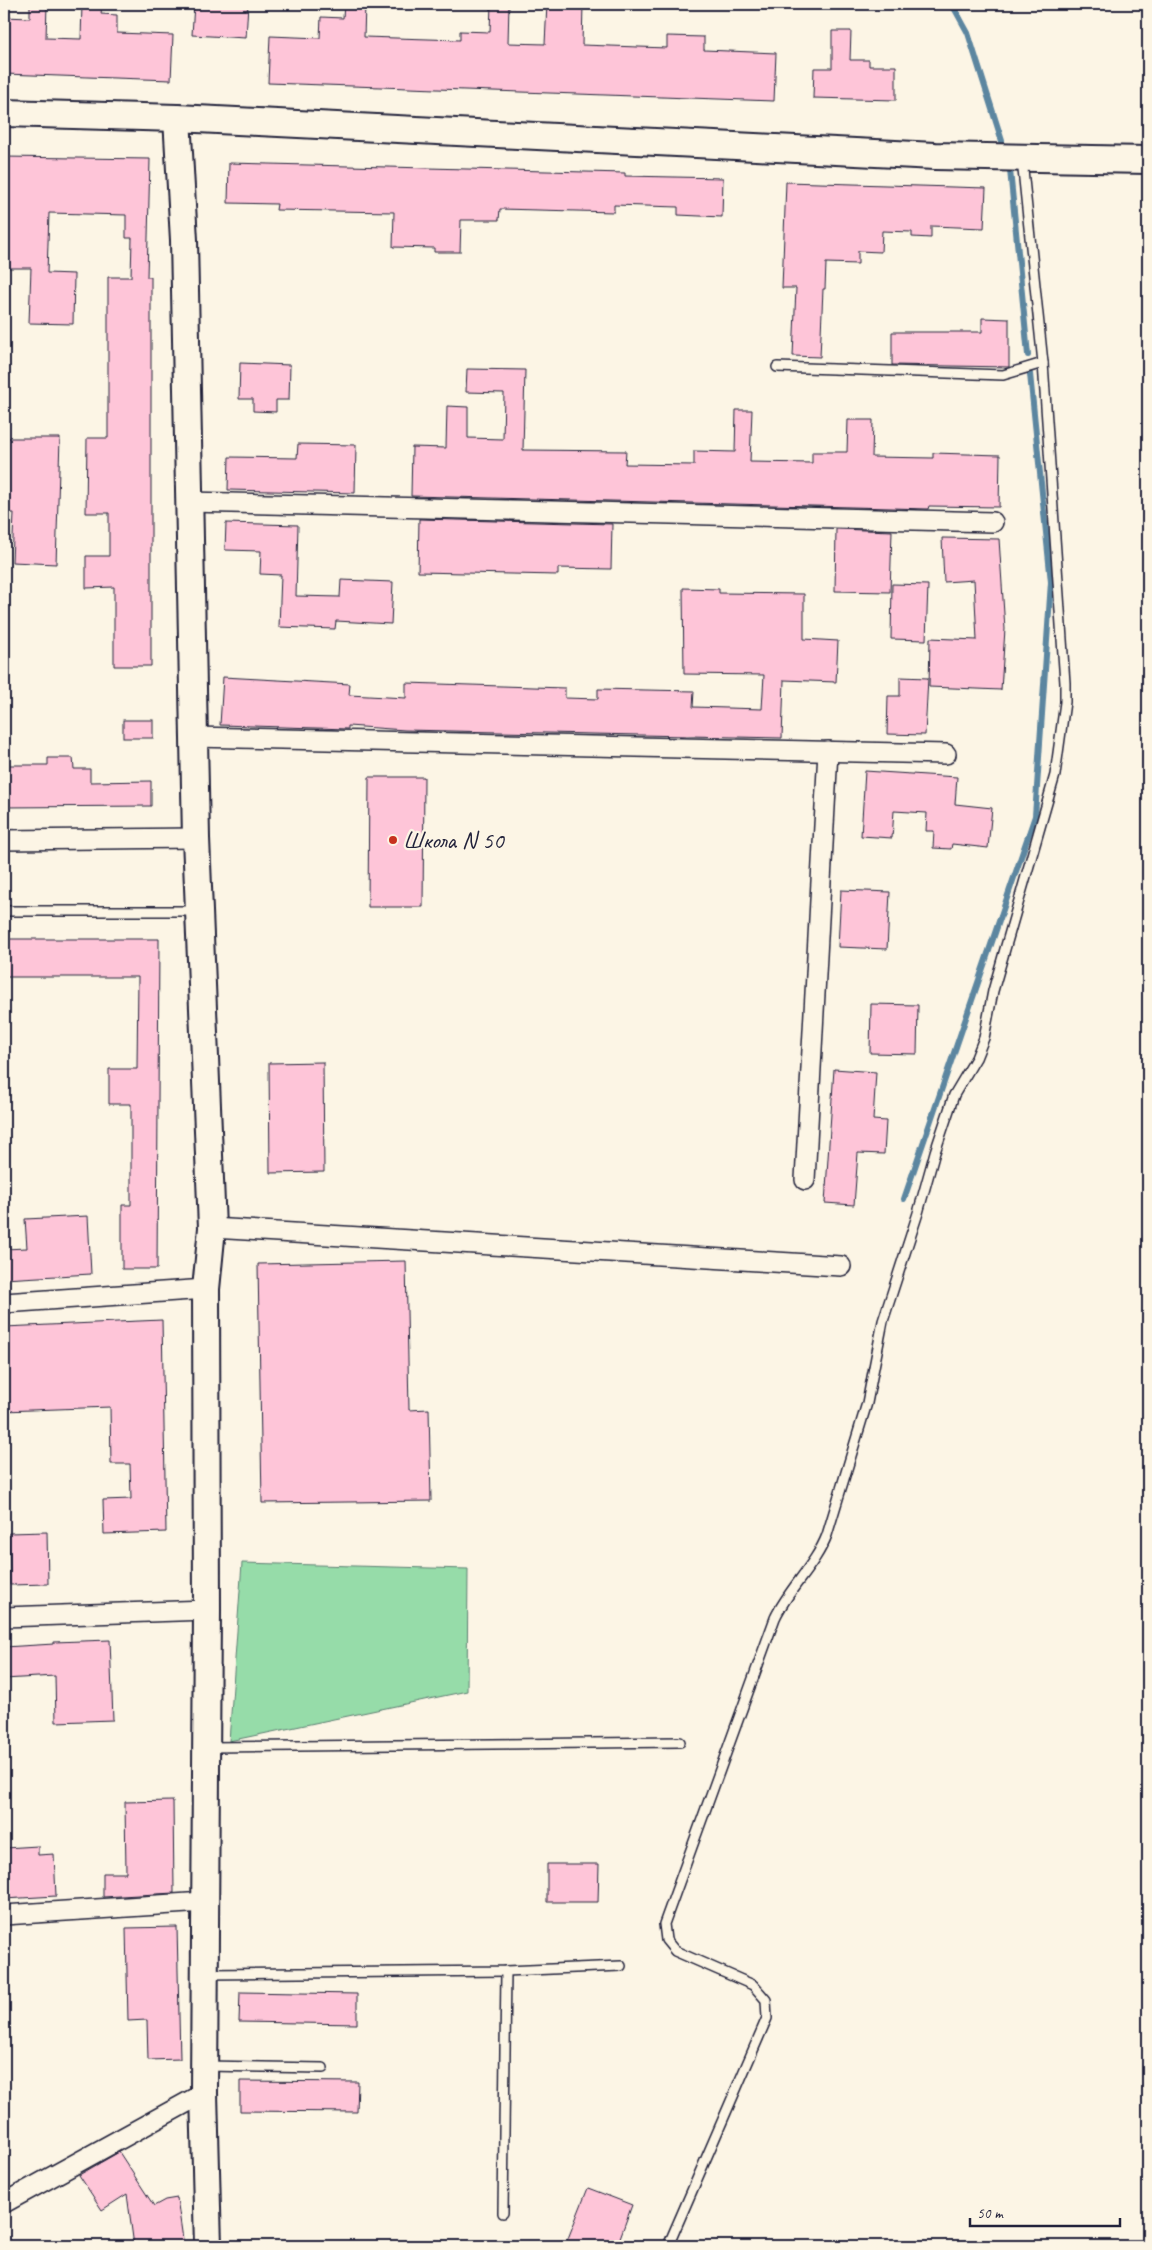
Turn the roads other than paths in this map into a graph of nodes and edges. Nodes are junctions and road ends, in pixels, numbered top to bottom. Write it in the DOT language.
graph roads {
  1 [pos="4,113"];
  2 [pos="177,118"];
  3 [pos="1021,157"];
  4 [pos="1148,160"];
  5 [pos="1043,363"];
  6 [pos="776,367"];
  7 [pos="189,502"];
  8 [pos="993,522"];
  9 [pos="193,737"];
  10 [pos="828,751"];
  11 [pos="946,754"];
  12 [pos="196,838"];
  13 [pos="4,840"];
  14 [pos="199,910"];
  15 [pos="4,911"];
  16 [pos="805,1180"];
  17 [pos="212,1228"];
  18 [pos="841,1266"];
  19 [pos="206,1289"];
  20 [pos="4,1303"];
  21 [pos="207,1610"];
  22 [pos="4,1617"];
  23 [pos="680,1742"];
  24 [pos="207,1747"];
  25 [pos="204,1902"];
  26 [pos="4,1915"];
  27 [pos="621,1966"];
  28 [pos="506,1971"];
  29 [pos="204,1974"];
  30 [pos="204,2066"];
  31 [pos="323,2068"];
  32 [pos="204,2093"];
  33 [pos="4,2202"];
  34 [pos="503,2213"];
  35 [pos="208,2246"];
  36 [pos="668,2246"];
  1 -- 2 [label="street"];
  2 -- 3 [label="street"];
  2 -- 7 [label="street"];
  3 -- 4 [label="street"];
  3 -- 5 [label="lane"];
  5 -- 6 [label="lane"];
  5 -- 36 [label="lane"];
  7 -- 8 [label="street"];
  7 -- 9 [label="street"];
  9 -- 10 [label="street"];
  9 -- 12 [label="street"];
  10 -- 11 [label="street"];
  10 -- 16 [label="street"];
  12 -- 13 [label="street"];
  12 -- 14 [label="street"];
  14 -- 15 [label="lane"];
  14 -- 17 [label="street"];
  17 -- 18 [label="street"];
  17 -- 19 [label="street"];
  19 -- 20 [label="street"];
  19 -- 21 [label="street"];
  21 -- 22 [label="street"];
  21 -- 24 [label="street"];
  23 -- 24 [label="lane"];
  24 -- 25 [label="street"];
  25 -- 26 [label="street"];
  25 -- 29 [label="street"];
  27 -- 28 [label="lane"];
  28 -- 29 [label="lane"];
  28 -- 34 [label="lane"];
  29 -- 30 [label="street"];
  30 -- 31 [label="lane"];
  30 -- 32 [label="street"];
  32 -- 33 [label="street"];
  32 -- 35 [label="street"];
}
